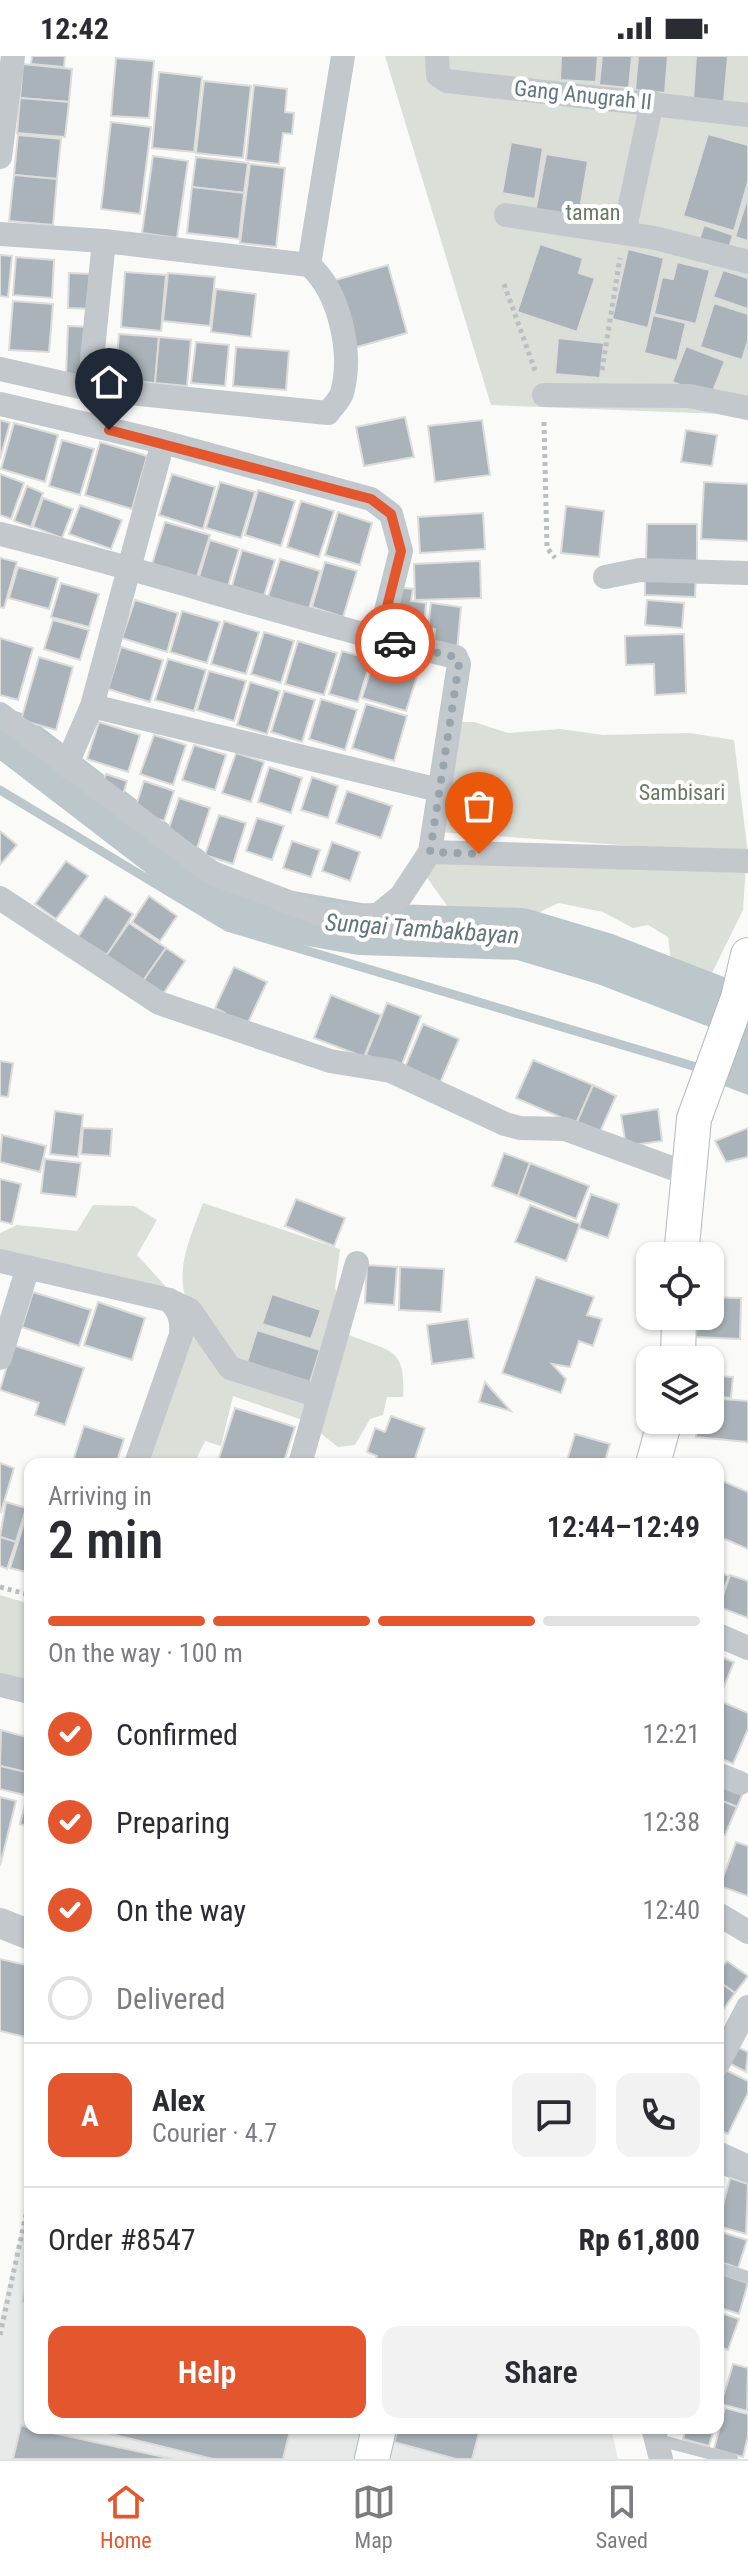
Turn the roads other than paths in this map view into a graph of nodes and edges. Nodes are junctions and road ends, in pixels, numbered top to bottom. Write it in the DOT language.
graph roads {
  1 [pos="13,56"];
  2 [pos="343,56"];
  3 [pos="437,56"];
  4 [pos="652,102"];
  5 [pos="748,115"];
  6 [pos="0,157"];
  7 [pos="506,215"];
  8 [pos="624,233"];
  9 [pos="0,234"];
  10 [pos="104,241"];
  11 [pos="748,262"];
  12 [pos="309,265"];
  13 [pos="0,369"];
  14 [pos="89,389"];
  15 [pos="544,395"];
  16 [pos="0,404"];
  17 [pos="748,408"];
  18 [pos="163,442"];
  19 [pos="0,534"];
  20 [pos="127,565"];
  21 [pos="748,573"];
  22 [pos="605,577"];
  23 [pos="379,639"];
  24 [pos="92,706"];
  25 [pos="0,714"];
  26 [pos="66,766"];
  27 [pos="439,790"];
  28 [pos="430,852"];
  29 [pos="748,861"];
  30 [pos="0,898"];
  31 [pos="748,955"];
  32 [pos="688,1174"];
  33 [pos="682,1242"];
  34 [pos="0,1261"];
  35 [pos="357,1263"];
  36 [pos="28,1267"];
  37 [pos="169,1300"];
  38 [pos="0,1358"];
  39 [pos="319,1396"];
  40 [pos="661,1434"];
  41 [pos="138,1458"];
  42 [pos="302,1458"];
  43 [pos="655,1458"];
  44 [pos="724,1638"];
  45 [pos="748,1648"];
  46 [pos="0,1685"];
  47 [pos="24,1691"];
  48 [pos="724,1918"];
  49 [pos="0,1923"];
  50 [pos="748,1932"];
  51 [pos="24,1933"];
  52 [pos="748,2007"];
  53 [pos="724,2053"];
  54 [pos="724,2156"];
  55 [pos="748,2167"];
  56 [pos="724,2270"];
  57 [pos="748,2277"];
  58 [pos="378,2434"];
  59 [pos="656,2442"];
  60 [pos="372,2459"];
  61 [pos="732,2459"];
  1 -- 6 [label="street"];
  2 -- 12 [label="street"];
  3 -- 4 [label="street, Gang Anugrah II"];
  4 -- 5 [label="street, Gang Anugrah II"];
  4 -- 8 [label="street"];
  7 -- 8 [label="street"];
  8 -- 11 [label="street"];
  9 -- 10 [label="street"];
  10 -- 12 [label="street"];
  10 -- 14 [label="street"];
  12 -- 14 [label="street"];
  13 -- 14 [label="street"];
  15 -- 17 [label="street"];
  16 -- 18 [label="street"];
  18 -- 20 [label="street"];
  18 -- 23 [label="street"];
  19 -- 20 [label="street"];
  20 -- 23 [label="street"];
  20 -- 24 [label="street"];
  21 -- 22 [label="street"];
  23 -- 27 [label="street"];
  24 -- 26 [label="street"];
  24 -- 27 [label="street"];
  25 -- 26 [label="street"];
  26 -- 28 [label="street"];
  27 -- 28 [label="street"];
  28 -- 29 [label="street"];
  30 -- 32 [label="street"];
  31 -- 32 [label="main road"];
  32 -- 33 [label="main road"];
  34 -- 36 [label="street"];
  35 -- 39 [label="street"];
  36 -- 37 [label="street"];
  36 -- 38 [label="street"];
  37 -- 39 [label="street"];
  37 -- 41 [label="street"];
  39 -- 42 [label="street"];
  40 -- 43 [label="main road"];
  44 -- 45 [label="street"];
  46 -- 47 [label="street"];
  48 -- 50 [label="street"];
  49 -- 51 [label="street"];
  52 -- 53 [label="street"];
  54 -- 55 [label="street"];
  56 -- 57 [label="lane"];
  58 -- 60 [label="main road"];
  59 -- 61 [label="lane"];
}
